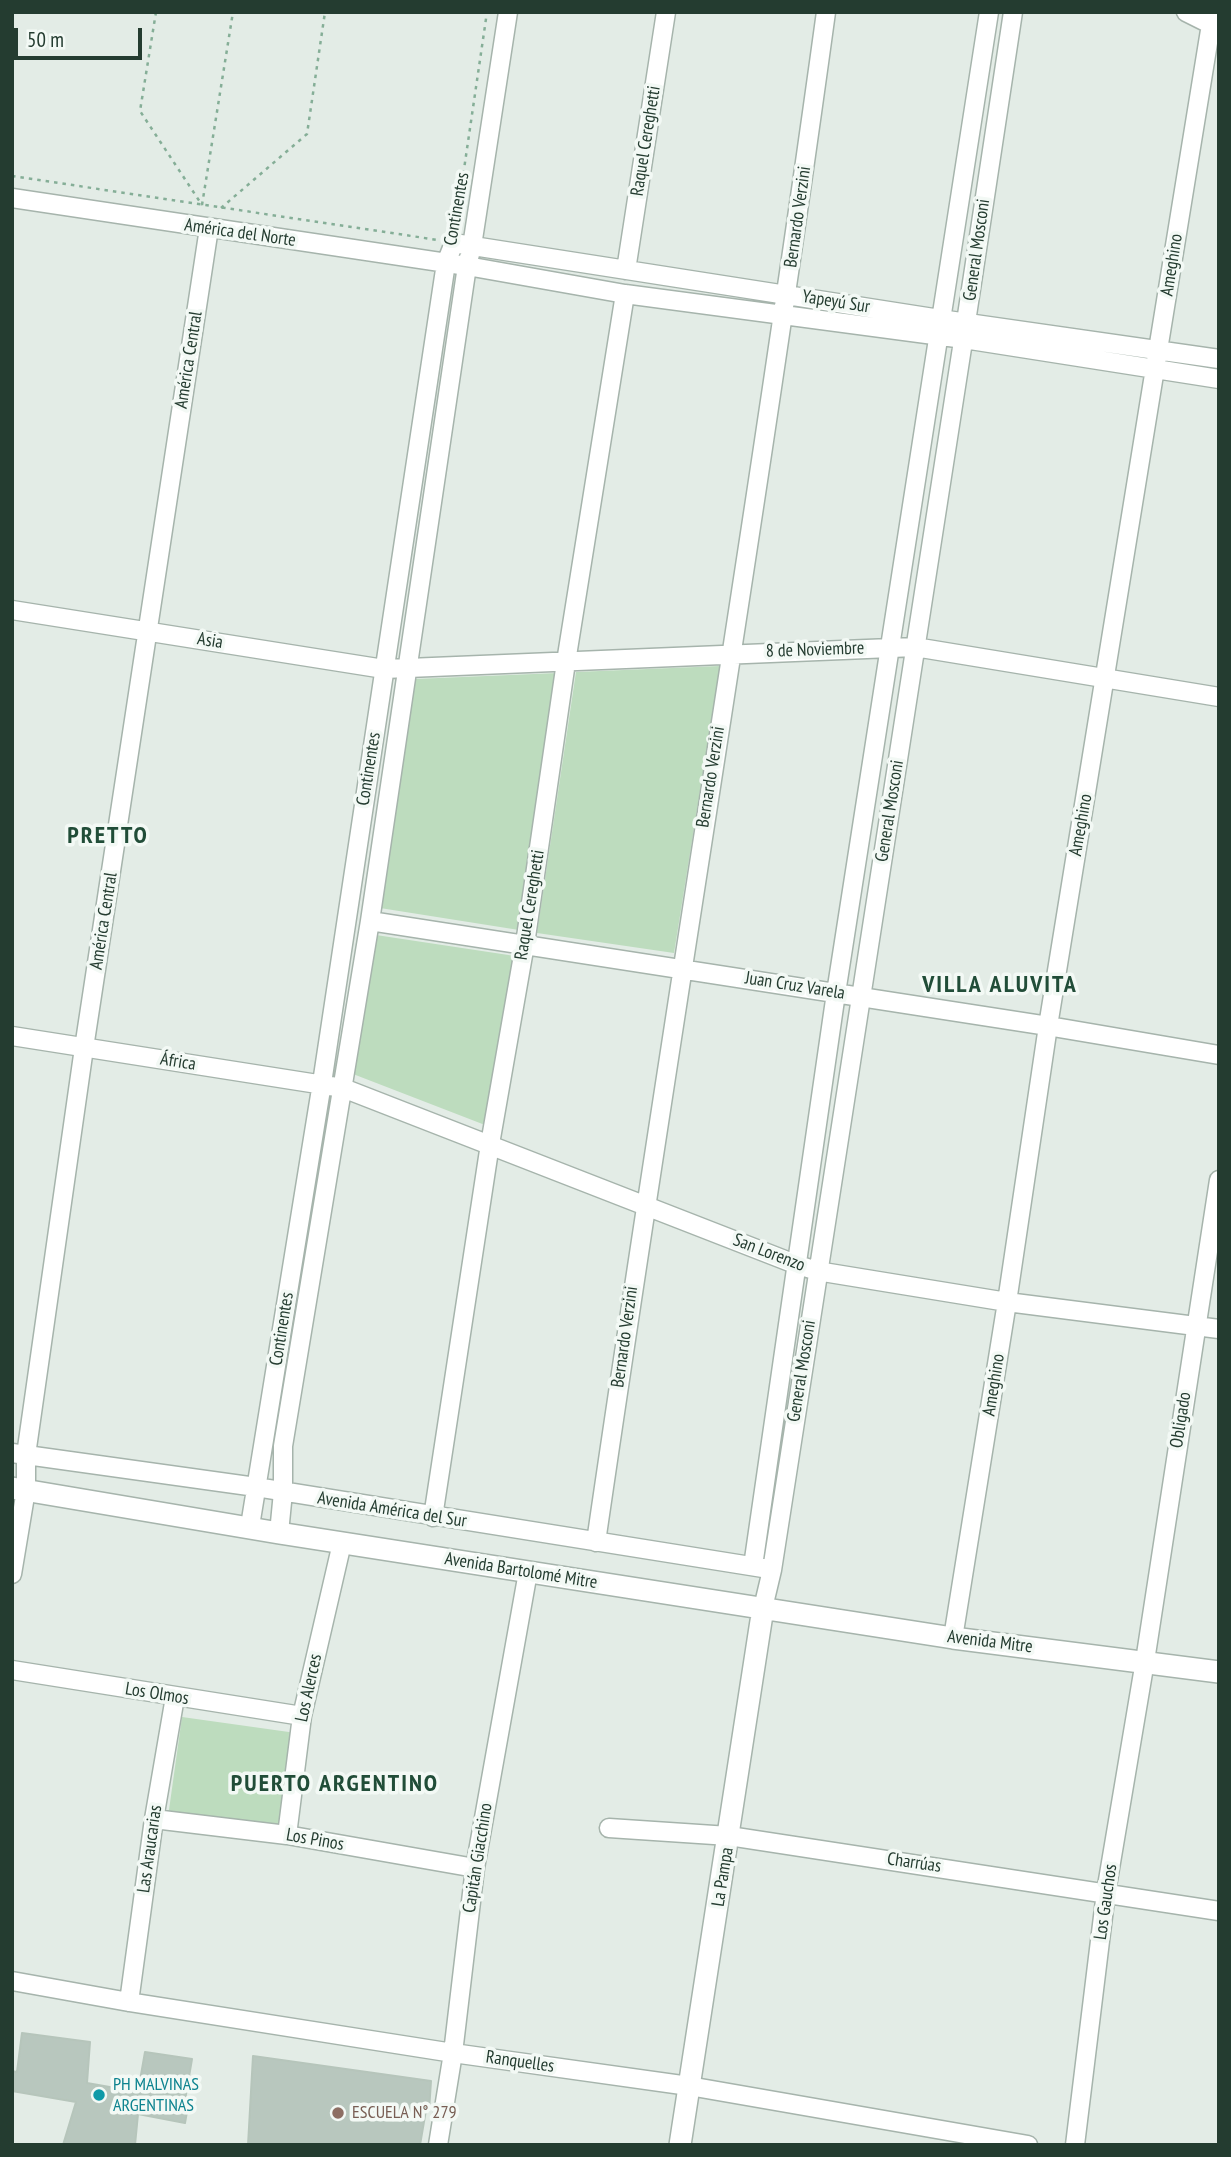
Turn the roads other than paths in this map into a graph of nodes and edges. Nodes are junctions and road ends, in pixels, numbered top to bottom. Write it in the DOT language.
graph roads {
  1 [pos="508,12"];
  2 [pos="666,12"];
  3 [pos="826,12"];
  4 [pos="989,12"];
  5 [pos="1013,12"];
  6 [pos="1186,12"];
  7 [pos="1214,21"];
  8 [pos="12,198"];
  9 [pos="209,228"];
  10 [pos="454,243"];
  11 [pos="472,246"];
  12 [pos="446,263"];
  13 [pos="467,266"];
  14 [pos="626,270"];
  15 [pos="625,294"];
  16 [pos="788,294"];
  17 [pos="782,316"];
  18 [pos="940,319"];
  19 [pos="965,330"];
  20 [pos="938,338"];
  21 [pos="1159,350"];
  22 [pos="1219,359"];
  23 [pos="1156,369"];
  24 [pos="1219,379"];
  25 [pos="12,610"];
  26 [pos="148,631"];
  27 [pos="888,648"];
  28 [pos="915,648"];
  29 [pos="730,653"];
  30 [pos="566,662"];
  31 [pos="408,668"];
  32 [pos="384,669"];
  33 [pos="1105,680"];
  34 [pos="1219,697"];
  35 [pos="370,921"];
  36 [pos="525,944"];
  37 [pos="682,970"];
  38 [pos="836,993"];
  39 [pos="862,996"];
  40 [pos="1048,1026"];
  41 [pos="12,1036"];
  42 [pos="85,1048"];
  43 [pos="1219,1055"];
  44 [pos="322,1083"];
  45 [pos="343,1088"];
  46 [pos="490,1144"];
  47 [pos="1219,1180"];
  48 [pos="645,1204"];
  49 [pos="795,1264"];
  50 [pos="817,1271"];
  51 [pos="1007,1302"];
  52 [pos="1196,1325"];
  53 [pos="1219,1329"];
  54 [pos="19,1454"];
  55 [pos="256,1487"];
  56 [pos="19,1489"];
  57 [pos="283,1492"];
  58 [pos="433,1517"];
  59 [pos="250,1526"];
  60 [pos="279,1533"];
  61 [pos="596,1542"];
  62 [pos="342,1543"];
  63 [pos="753,1566"];
  64 [pos="772,1570"];
  65 [pos="528,1572"];
  66 [pos="12,1574"];
  67 [pos="763,1608"];
  68 [pos="953,1638"];
  69 [pos="1145,1661"];
  70 [pos="12,1670"];
  71 [pos="1219,1672"];
  72 [pos="175,1697"];
  73 [pos="302,1716"];
  74 [pos="154,1819"];
  75 [pos="609,1828"];
  76 [pos="287,1835"];
  77 [pos="729,1836"];
  78 [pos="475,1868"];
  79 [pos="1106,1892"];
  80 [pos="1219,1911"];
  81 [pos="12,1981"];
  82 [pos="129,2002"];
  83 [pos="453,2053"];
  84 [pos="689,2085"];
  85 [pos="438,2145"];
  86 [pos="680,2145"];
  87 [pos="1028,2145"];
  88 [pos="1076,2145"];
  1 -- 11 [label="street, Continentes"];
  2 -- 14 [label="street, Raquel Cereghetti"];
  3 -- 16 [label="street, Bernardo Verzini"];
  4 -- 18 [label="street, General Mosconi"];
  5 -- 19 [label="street, General Mosconi"];
  6 -- 7 [label="street"];
  7 -- 21 [label="street, Ameghino"];
  8 -- 9 [label="street, América del Norte"];
  9 -- 12 [label="street, América del Norte"];
  9 -- 26 [label="street, América Central"];
  10 -- 11 [label="street, Yapeyú Sur"];
  10 -- 12 [label="street, Continentes"];
  11 -- 13 [label="street, Continentes"];
  11 -- 14 [label="street, Yapeyú Sur"];
  12 -- 13 [label="street, América del Norte"];
  12 -- 32 [label="street, Continentes"];
  13 -- 15 [label="street, Yapeyú Sur"];
  13 -- 31 [label="street, Continentes"];
  14 -- 16 [label="street, Yapeyú Sur"];
  15 -- 17 [label="street, Yapeyú Sur"];
  15 -- 30 [label="street, Raquel Cereghetti"];
  16 -- 17 [label="street, Bernardo Verzini"];
  16 -- 18 [label="street, Yapeyú Sur"];
  17 -- 20 [label="street, Yapeyú Sur"];
  17 -- 29 [label="street, Bernardo Verzini"];
  18 -- 19 [label="street, Yapeyú Sur"];
  18 -- 20 [label="street, General Mosconi"];
  19 -- 20 [label="street, Yapeyú Sur"];
  19 -- 21 [label="street, Yapeyú Sur"];
  19 -- 23 [label="street, Yapeyú Sur"];
  19 -- 28 [label="street, General Mosconi"];
  20 -- 27 [label="street, General Mosconi"];
  21 -- 22 [label="street, Yapeyú Sur"];
  21 -- 23 [label="street, Ameghino"];
  23 -- 24 [label="street, Yapeyú Sur"];
  23 -- 33 [label="street, Ameghino"];
  25 -- 26 [label="street, Asia"];
  26 -- 32 [label="street, Asia"];
  26 -- 42 [label="street, América Central"];
  27 -- 28 [label="street, 8 de Noviembre"];
  27 -- 29 [label="street, 8 de Noviembre"];
  27 -- 38 [label="street, General Mosconi"];
  28 -- 33 [label="street, 8 de Noviembre"];
  28 -- 39 [label="street, General Mosconi"];
  29 -- 30 [label="street, 8 de Noviembre"];
  29 -- 37 [label="street, Bernardo Verzini"];
  30 -- 31 [label="street, 8 de Noviembre"];
  30 -- 36 [label="street, Raquel Cereghetti"];
  31 -- 32 [label="street, Asia"];
  31 -- 35 [label="street, Continentes"];
  32 -- 44 [label="street, Continentes"];
  33 -- 34 [label="street, 8 de Noviembre"];
  33 -- 40 [label="street, Ameghino"];
  35 -- 36 [label="street, Juan Cruz Varela"];
  35 -- 45 [label="street, Continentes"];
  36 -- 37 [label="street, Juan Cruz Varela"];
  36 -- 46 [label="street, Raquel Cereghetti"];
  37 -- 38 [label="street, Juan Cruz Varela"];
  37 -- 48 [label="street, Bernardo Verzini"];
  38 -- 39 [label="street, Juan Cruz Varela"];
  38 -- 49 [label="street, General Mosconi"];
  39 -- 40 [label="street, Juan Cruz Varela"];
  39 -- 50 [label="street, General Mosconi"];
  40 -- 43 [label="street, Juan Cruz Varela"];
  40 -- 51 [label="street, Ameghino"];
  41 -- 42 [label="street, África"];
  42 -- 44 [label="street, África"];
  42 -- 54 [label="street, América Central"];
  44 -- 45 [label="street, África"];
  44 -- 55 [label="street, Continentes"];
  45 -- 46 [label="street, San Lorenzo"];
  45 -- 57 [label="street, Continentes"];
  46 -- 48 [label="street, San Lorenzo"];
  46 -- 58 [label="street, Raquel Cereghetti"];
  47 -- 52 [label="street, Obligado"];
  48 -- 49 [label="street, San Lorenzo"];
  48 -- 61 [label="street, Bernardo Verzini"];
  49 -- 50 [label="street, San Lorenzo"];
  49 -- 63 [label="street, General Mosconi"];
  50 -- 51 [label="street, San Lorenzo"];
  50 -- 64 [label="street, General Mosconi"];
  51 -- 52 [label="street, San Lorenzo"];
  51 -- 68 [label="street, Ameghino"];
  52 -- 53 [label="street, San Lorenzo"];
  52 -- 69 [label="street, Obligado"];
  54 -- 55 [label="street, Avenida América del Sur"];
  54 -- 56 [label="street, América Central"];
  55 -- 57 [label="street, Avenida América del Sur"];
  55 -- 59 [label="street, Continentes"];
  56 -- 59 [label="street"];
  56 -- 66 [label="street, América Central"];
  57 -- 58 [label="street, Avenida América del Sur"];
  57 -- 60 [label="street, Continentes"];
  58 -- 61 [label="street, Avenida América del Sur"];
  59 -- 60 [label="street"];
  60 -- 62 [label="street, Avenida Bartolomé Mitre"];
  61 -- 63 [label="street, Avenida América del Sur"];
  62 -- 65 [label="street, Avenida Bartolomé Mitre"];
  62 -- 73 [label="street, Los Alerces"];
  63 -- 64 [label="street, Avenida América del Sur"];
  64 -- 67 [label="street, General Mosconi"];
  65 -- 67 [label="street, Avenida Bartolomé Mitre"];
  65 -- 78 [label="street, Capitán Giacchino"];
  67 -- 68 [label="street, Avenida Mitre"];
  67 -- 77 [label="street, La Pampa"];
  68 -- 69 [label="street, Avenida Mitre"];
  69 -- 71 [label="street, Avenida Mitre"];
  69 -- 79 [label="street, Los Gauchos"];
  70 -- 72 [label="street, Los Olmos"];
  72 -- 73 [label="street, Los Olmos"];
  72 -- 74 [label="street, Las Araucarias"];
  73 -- 76 [label="street, Los Alerces"];
  74 -- 76 [label="street, Los Pinos"];
  74 -- 82 [label="street, Las Araucarias"];
  75 -- 77 [label="street, Charrúas"];
  76 -- 78 [label="street, Los Pinos"];
  77 -- 79 [label="street, Charrúas"];
  77 -- 84 [label="street, La Pampa"];
  78 -- 83 [label="street, Capitán Giacchino"];
  79 -- 80 [label="street, Charrúas"];
  79 -- 88 [label="street, Los Gauchos"];
  81 -- 82 [label="street, Ranquelles"];
  82 -- 83 [label="street, Ranquelles"];
  83 -- 84 [label="street, Ranquelles"];
  83 -- 85 [label="street, Capitán Giacchino"];
  84 -- 86 [label="street, La Pampa"];
  84 -- 87 [label="street, Ranquelles"];
}
